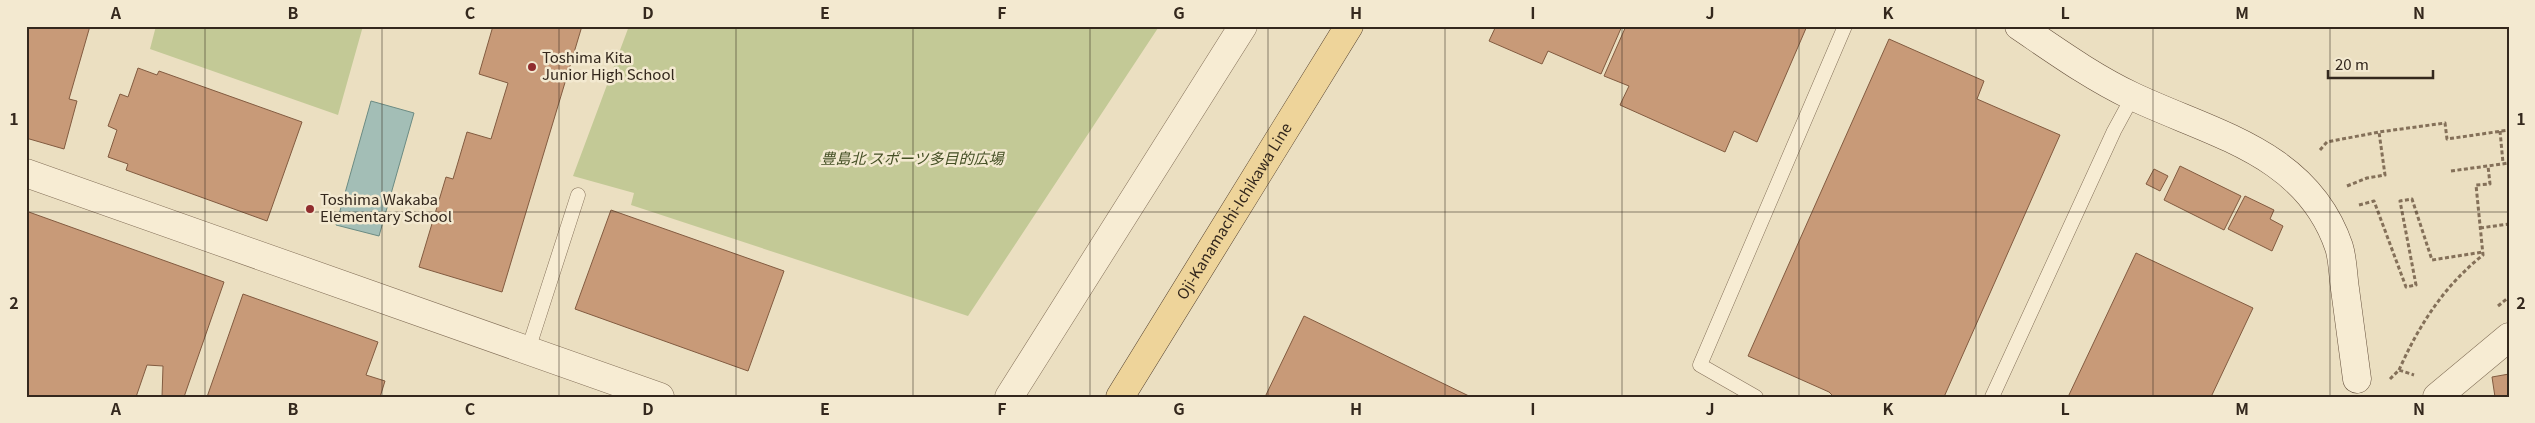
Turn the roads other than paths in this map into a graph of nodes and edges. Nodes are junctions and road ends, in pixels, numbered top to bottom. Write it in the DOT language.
graph roads {
  1 [pos="1243,26"];
  2 [pos="1349,26"];
  3 [pos="1845,26"];
  4 [pos="2019,26"];
  5 [pos="2133,96"];
  6 [pos="26,173"];
  7 [pos="578,195"];
  8 [pos="2509,337"];
  9 [pos="528,350"];
  10 [pos="2357,388"];
  11 [pos="660,397"];
  12 [pos="1009,397"];
  13 [pos="1120,397"];
  14 [pos="1756,397"];
  15 [pos="1992,397"];
  16 [pos="2437,397"];
  1 -- 12 [label="street"];
  2 -- 13 [label="main road, Oji-Kanamachi-Ichikawa Line"];
  3 -- 14 [label="lane"];
  4 -- 5 [label="street"];
  5 -- 10 [label="street"];
  5 -- 15 [label="lane"];
  6 -- 9 [label="street"];
  7 -- 9 [label="lane"];
  8 -- 16 [label="street"];
  9 -- 11 [label="street"];
}
